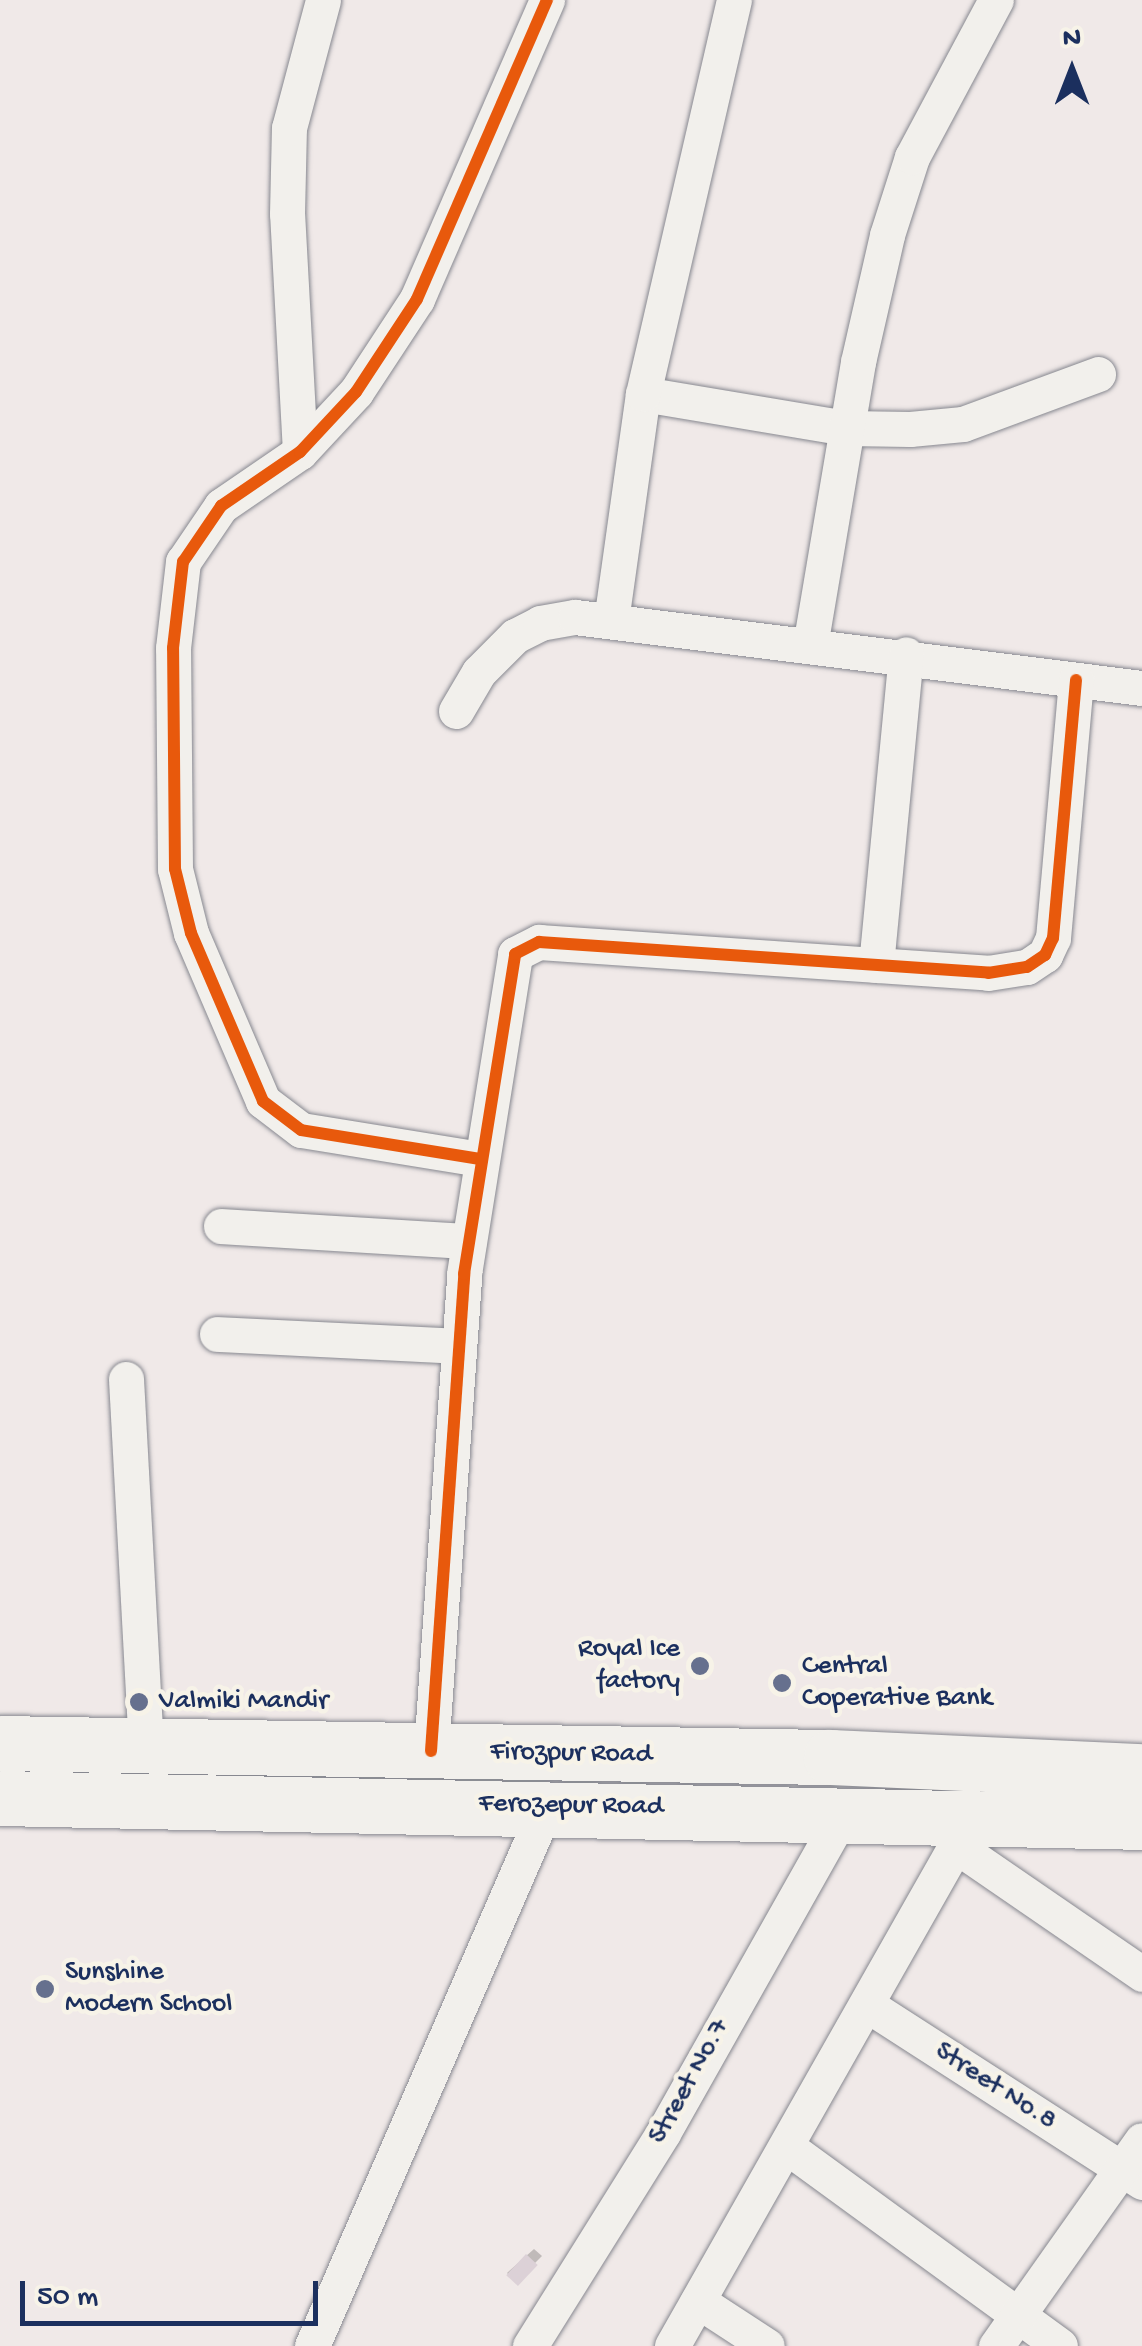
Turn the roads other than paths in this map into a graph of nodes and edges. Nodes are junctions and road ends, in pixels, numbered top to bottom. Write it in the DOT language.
graph roads {
  1 [pos="305,0"];
  2 [pos="323,0"];
  3 [pos="547,0"];
  4 [pos="734,0"];
  5 [pos="996,0"];
  6 [pos="306,59"];
  7 [pos="1098,374"];
  8 [pos="642,394"];
  9 [pos="846,428"];
  10 [pos="300,452"];
  11 [pos="610,620"];
  12 [pos="810,646"];
  13 [pos="906,654"];
  14 [pos="1076,680"];
  15 [pos="1142,688"];
  16 [pos="456,711"];
  17 [pos="876,966"];
  18 [pos="480,1160"];
  19 [pos="222,1226"];
  20 [pos="468,1241"];
  21 [pos="217,1334"];
  22 [pos="459,1346"];
  23 [pos="126,1379"];
  24 [pos="0,1743"];
  25 [pos="146,1745"];
  26 [pos="431,1751"];
  27 [pos="1142,1771"];
  28 [pos="0,1798"];
  29 [pos="547,1806"];
  30 [pos="843,1814"];
  31 [pos="1142,1822"];
  32 [pos="964,1831"];
  33 [pos="1142,1974"];
  34 [pos="868,2006"];
  35 [pos="786,2146"];
  36 [pos="1135,2163"];
  37 [pos="698,2301"];
  38 [pos="1020,2316"];
  39 [pos="312,2346"];
  40 [pos="530,2346"];
  41 [pos="672,2346"];
  42 [pos="767,2346"];
  43 [pos="996,2346"];
  44 [pos="1060,2346"];
  1 -- 6 [label="street"];
  2 -- 6 [label="street"];
  3 -- 10 [label="street"];
  4 -- 8 [label="street"];
  5 -- 9 [label="street"];
  6 -- 10 [label="street"];
  7 -- 9 [label="street"];
  8 -- 9 [label="street"];
  8 -- 11 [label="street"];
  9 -- 12 [label="street"];
  10 -- 18 [label="street"];
  11 -- 12 [label="street"];
  11 -- 16 [label="street"];
  12 -- 13 [label="street"];
  13 -- 14 [label="street"];
  13 -- 17 [label="street"];
  14 -- 15 [label="street"];
  14 -- 17 [label="street"];
  17 -- 18 [label="street"];
  18 -- 20 [label="street"];
  19 -- 20 [label="street"];
  20 -- 22 [label="street"];
  21 -- 22 [label="street"];
  22 -- 26 [label="street"];
  23 -- 25 [label="street"];
  24 -- 25 [label="highway, Firozpur Road"];
  25 -- 26 [label="highway, Firozpur Road"];
  26 -- 27 [label="highway, Firozpur Road"];
  28 -- 29 [label="highway, Ferozepur Road"];
  29 -- 30 [label="highway, Ferozepur Road"];
  29 -- 39 [label="street"];
  30 -- 32 [label="highway, Ferozepur Road"];
  30 -- 40 [label="street, Street No.7"];
  31 -- 32 [label="highway, Ferozepur Road"];
  32 -- 33 [label="street"];
  32 -- 34 [label="street"];
  34 -- 35 [label="street"];
  34 -- 36 [label="street, Street No.8"];
  35 -- 37 [label="street"];
  35 -- 38 [label="street"];
  36 -- 38 [label="street, Street No.8"];
  37 -- 41 [label="street"];
  37 -- 42 [label="street"];
  38 -- 43 [label="street, Street No.8"];
  38 -- 44 [label="street"];
}
